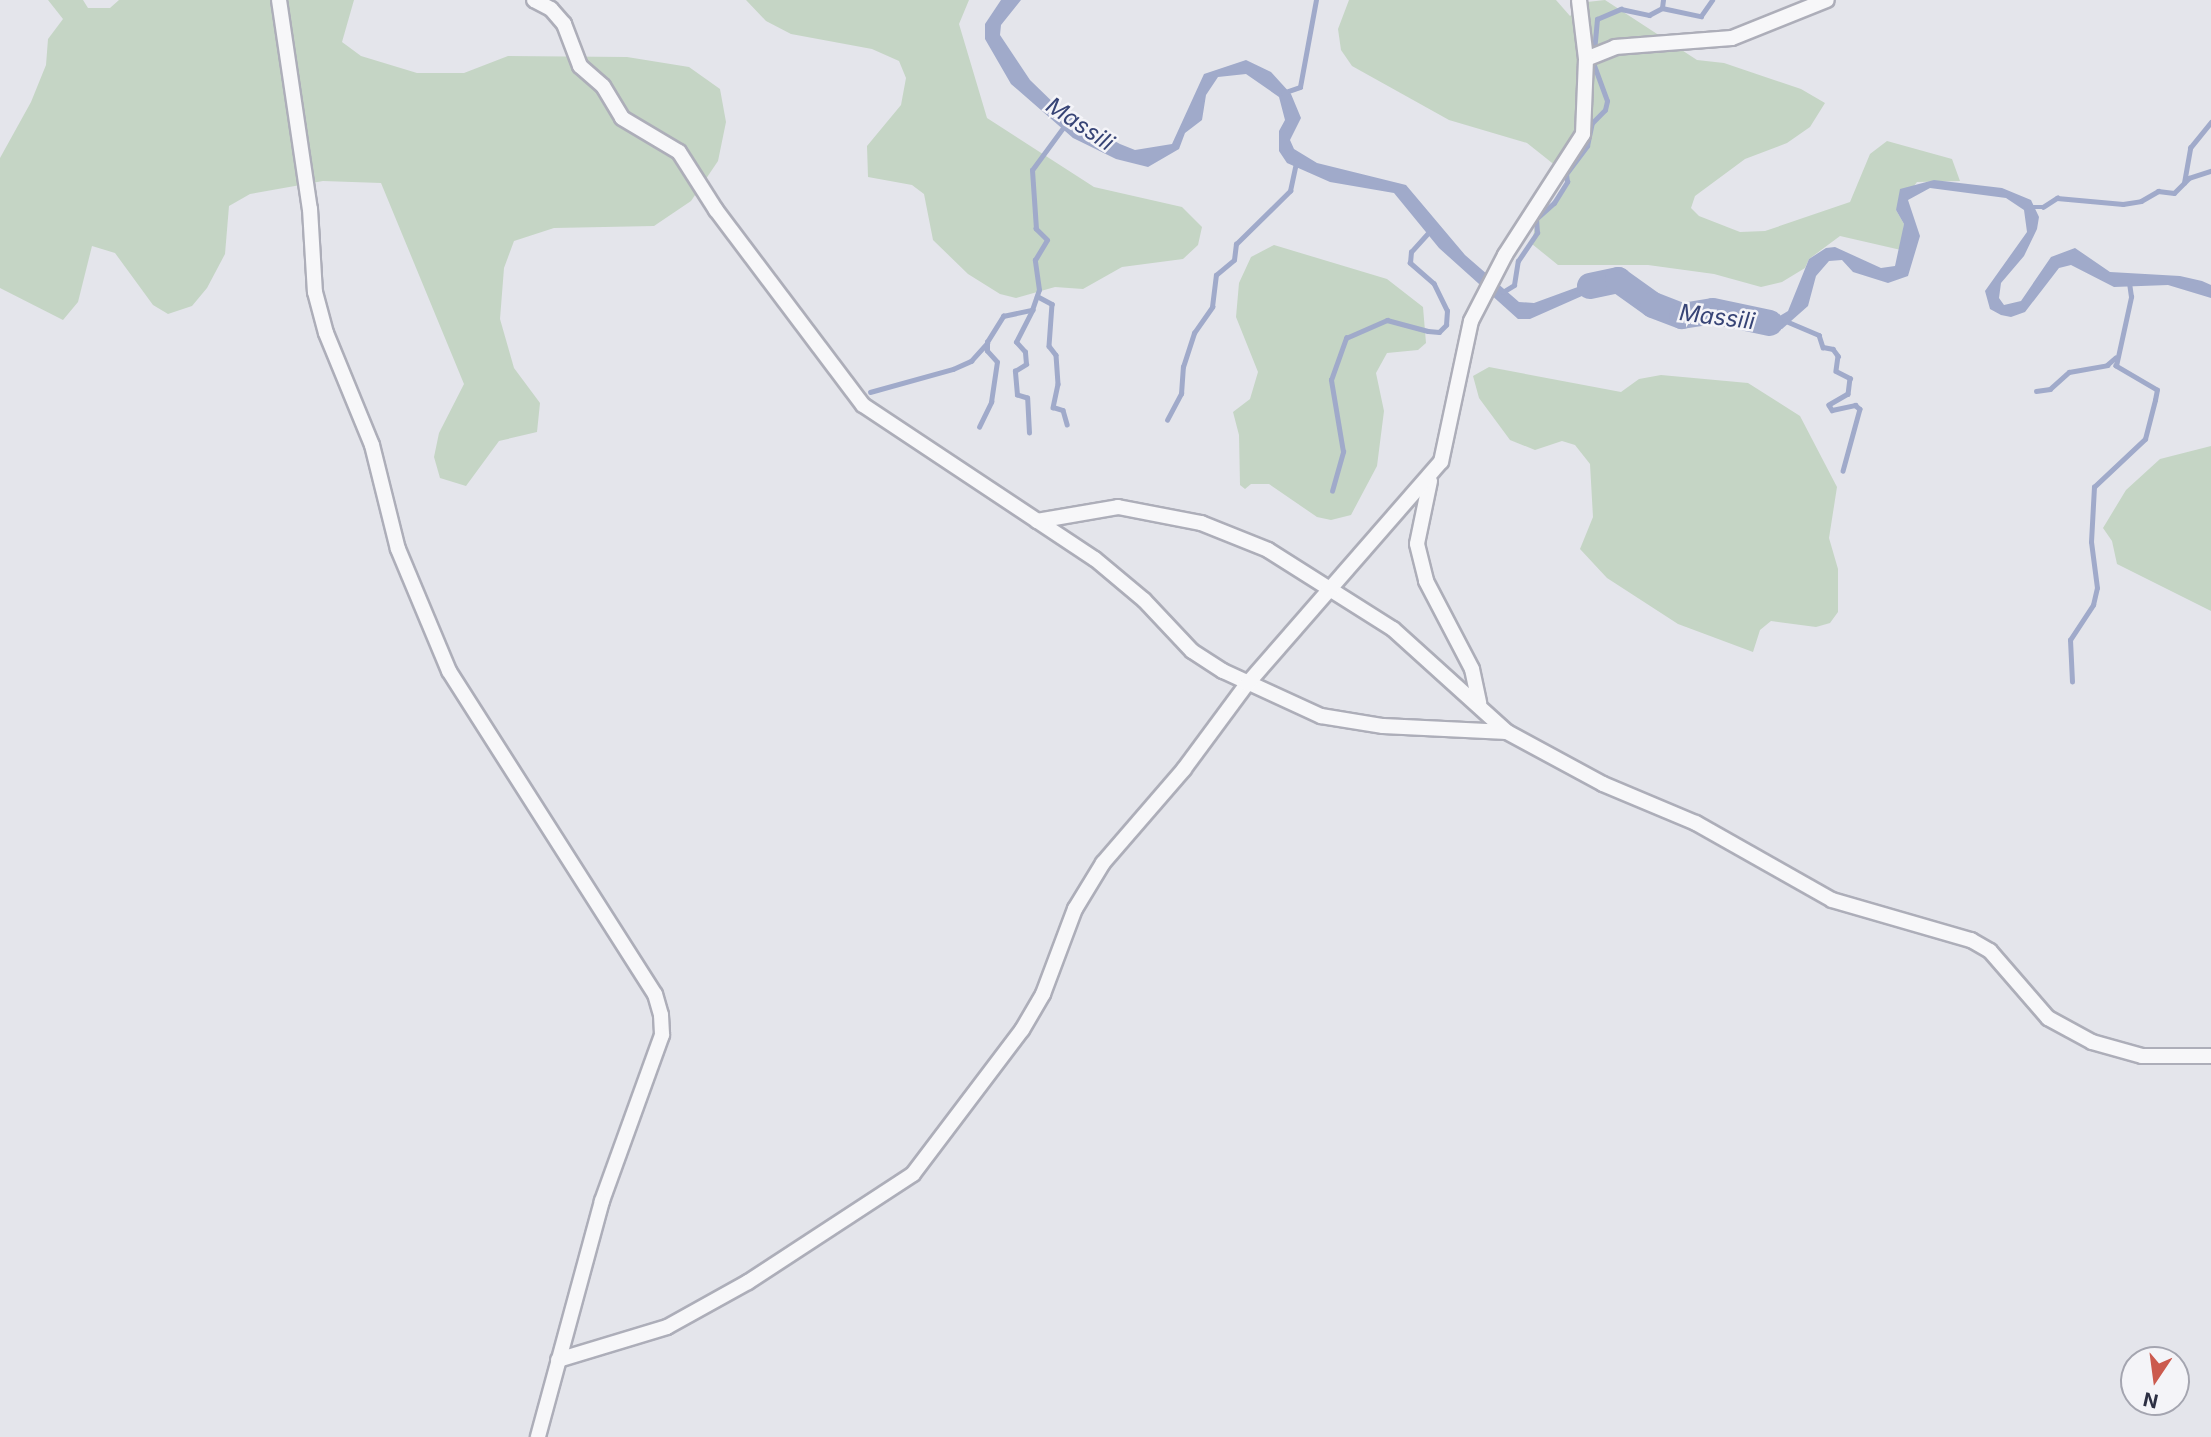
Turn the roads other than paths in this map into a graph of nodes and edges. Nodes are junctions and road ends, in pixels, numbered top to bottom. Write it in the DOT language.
graph roads {
  1 [pos="279,0"];
  2 [pos="534,0"];
  3 [pos="1578,0"];
  4 [pos="1827,0"];
  5 [pos="1586,59"];
  6 [pos="1431,476"];
  7 [pos="1037,521"];
  8 [pos="1331,587"];
  9 [pos="1247,684"];
  10 [pos="1479,703"];
  11 [pos="1507,732"];
  12 [pos="2211,1056"];
  13 [pos="558,1360"];
  14 [pos="538,1437"];
  1 -- 13 [label="street"];
  2 -- 7 [label="street"];
  3 -- 5 [label="street"];
  4 -- 5 [label="street"];
  5 -- 6 [label="street"];
  6 -- 8 [label="street"];
  6 -- 10 [label="street"];
  7 -- 8 [label="street"];
  7 -- 9 [label="street"];
  8 -- 9 [label="street"];
  8 -- 10 [label="street"];
  9 -- 11 [label="street"];
  9 -- 13 [label="street"];
  10 -- 11 [label="street"];
  11 -- 12 [label="street"];
  13 -- 14 [label="street"];
}
